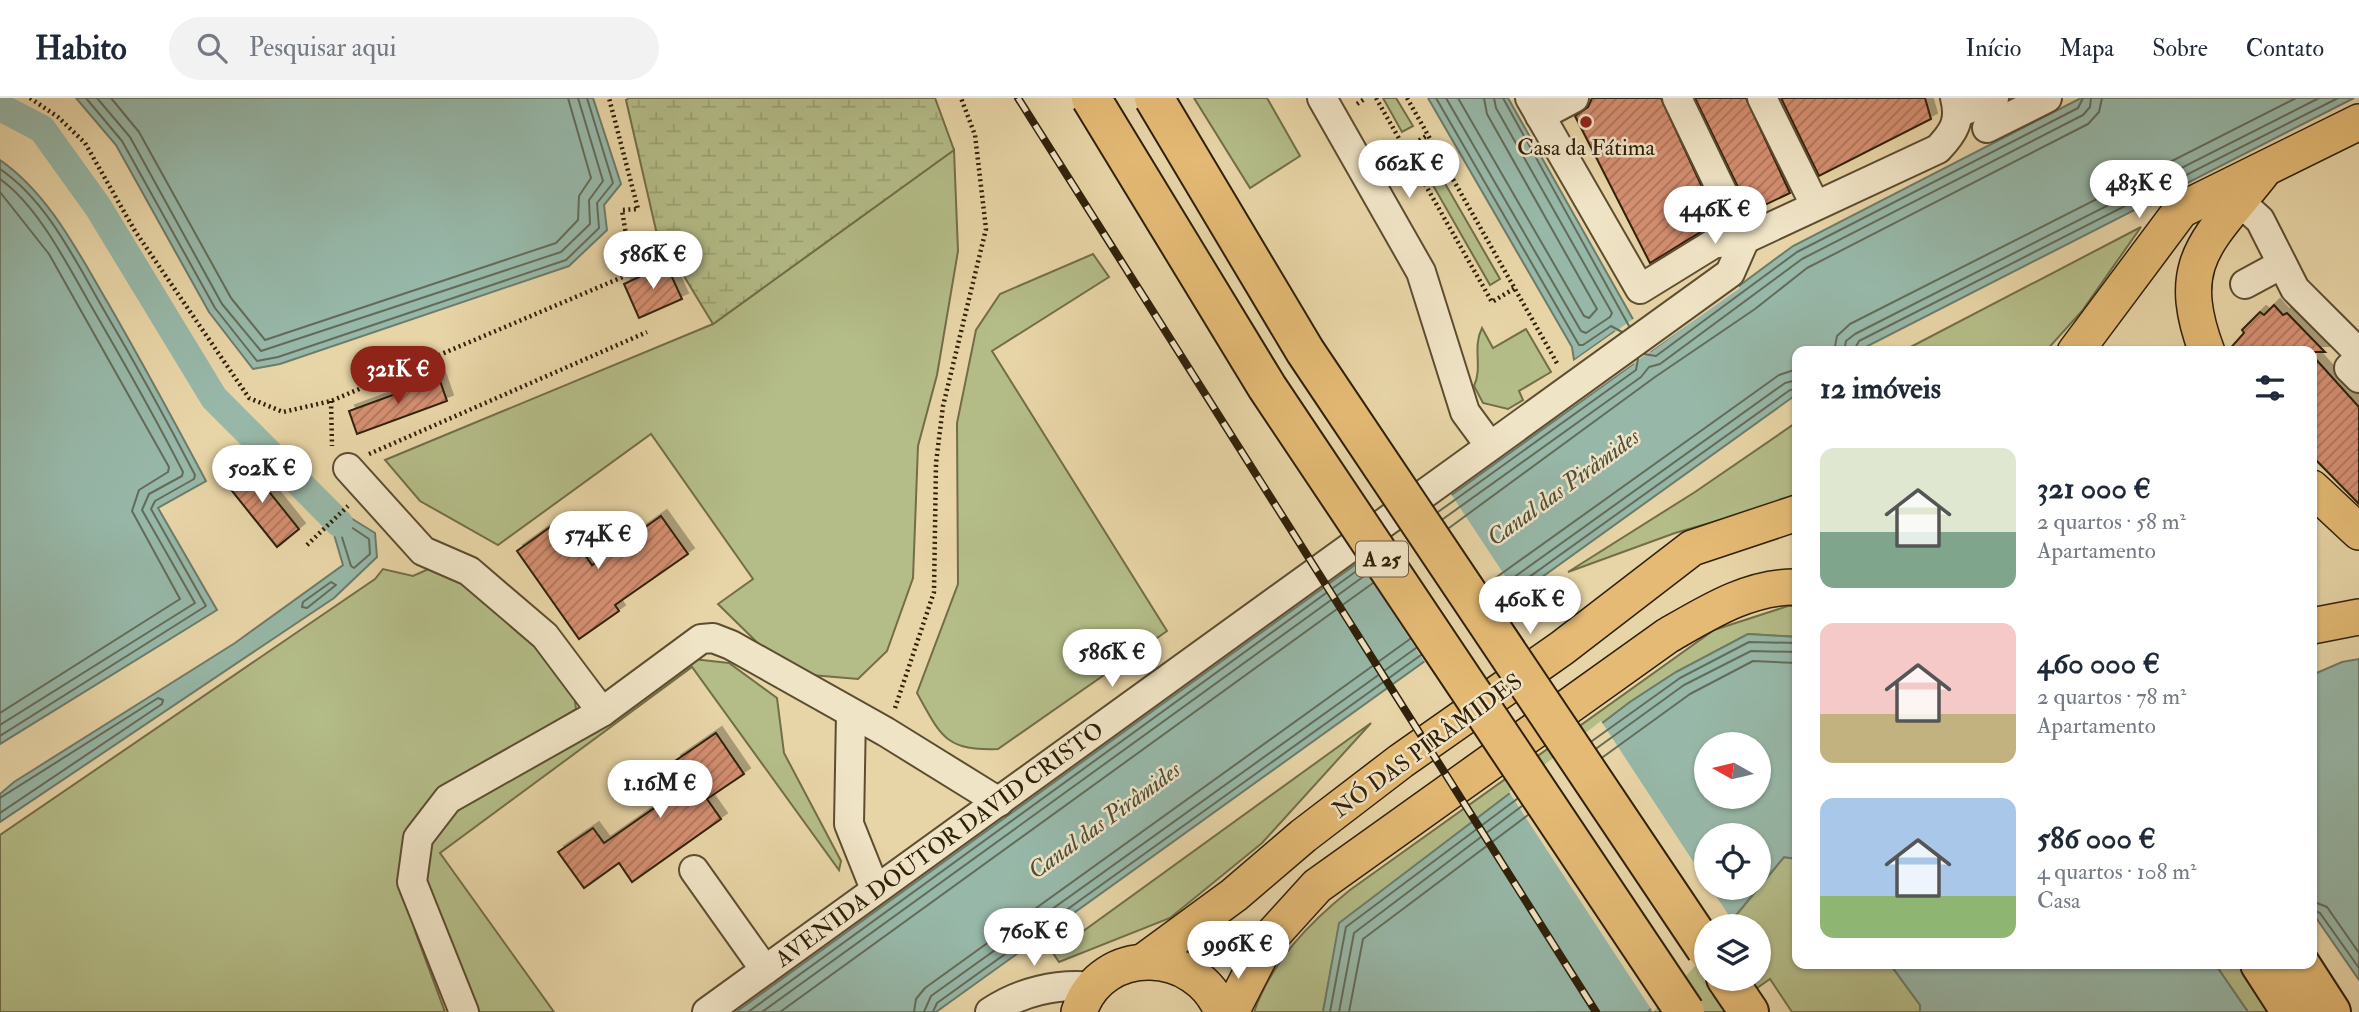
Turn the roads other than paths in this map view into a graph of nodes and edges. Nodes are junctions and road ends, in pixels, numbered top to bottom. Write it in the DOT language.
graph roads {
  1 [pos="1091,98"];
  2 [pos="1154,98"];
  3 [pos="1322,98"];
  4 [pos="1574,98"];
  5 [pos="1677,98"];
  6 [pos="1762,98"];
  7 [pos="1994,98"];
  8 [pos="2047,98"];
  9 [pos="1957,105"];
  10 [pos="1535,107"];
  11 [pos="2359,122"];
  12 [pos="1987,128"];
  13 [pos="2267,166"];
  14 [pos="1815,205"];
  15 [pos="2234,208"];
  16 [pos="1745,239"];
  17 [pos="2283,264"];
  18 [pos="2245,284"];
  19 [pos="2079,346"];
  20 [pos="2205,346"];
  21 [pos="2359,356"];
  22 [pos="2359,379"];
  23 [pos="1490,446"];
  24 [pos="348,468"];
  25 [pos="2317,493"];
  26 [pos="1792,515"];
  27 [pos="2359,532"];
  28 [pos="1792,587"];
  29 [pos="2359,617"];
  30 [pos="2317,625"];
  31 [pos="602,712"];
  32 [pos="851,714"];
  33 [pos="999,802"];
  34 [pos="694,870"];
  35 [pos="875,889"];
  36 [pos="1694,931"];
  37 [pos="1144,961"];
  38 [pos="2262,969"];
  39 [pos="2303,969"];
  40 [pos="765,970"];
  41 [pos="1735,991"];
  42 [pos="1086,1000"];
  43 [pos="464,1012"];
  44 [pos="707,1012"];
  45 [pos="990,1012"];
  46 [pos="1222,1012"];
  47 [pos="1231,1012"];
  48 [pos="1685,1012"];
  49 [pos="1749,1012"];
  50 [pos="2291,1012"];
  51 [pos="2331,1012"];
  1 -- 48 [label="highway, A 25, bridge"];
  2 -- 36 [label="highway, A 25, bridge"];
  3 -- 23 [label="street"];
  4 -- 10 [label="street"];
  5 -- 16 [label="street"];
  6 -- 14 [label="street"];
  7 -- 9 [label="street"];
  8 -- 12 [label="street"];
  9 -- 14 [label="street"];
  10 -- 16 [label="street"];
  11 -- 13 [label="main road"];
  13 -- 15 [label="main road"];
  13 -- 19 [label="main road"];
  14 -- 16 [label="street"];
  15 -- 17 [label="street"];
  15 -- 20 [label="main road"];
  16 -- 23 [label="street, AVENIDA DOUTOR DAVID CRISTO"];
  17 -- 18 [label="street"];
  17 -- 21 [label="street"];
  21 -- 22 [label="street"];
  23 -- 33 [label="street, AVENIDA DOUTOR DAVID CRISTO"];
  24 -- 31 [label="street"];
  25 -- 27 [label="main road"];
  26 -- 37 [label="main road, NÓ DAS PIRÂMIDES"];
  28 -- 47 [label="main road"];
  29 -- 30 [label="main road"];
  31 -- 32 [label="street"];
  31 -- 43 [label="street"];
  32 -- 33 [label="street"];
  32 -- 35 [label="street"];
  33 -- 35 [label="street, AVENIDA DOUTOR DAVID CRISTO"];
  34 -- 40 [label="street"];
  35 -- 40 [label="street, AVENIDA DOUTOR DAVID CRISTO"];
  37 -- 42 [label="main road, NÓ DAS PIRÂMIDES"];
  37 -- 46 [label="main road, NÓ DAS PIRÂMIDES"];
  38 -- 50 [label="highway"];
  39 -- 51 [label="highway"];
  40 -- 44 [label="street, AVENIDA DOUTOR DAVID CRISTO"];
  41 -- 49 [label="highway"];
  42 -- 45 [label="street"];
}
